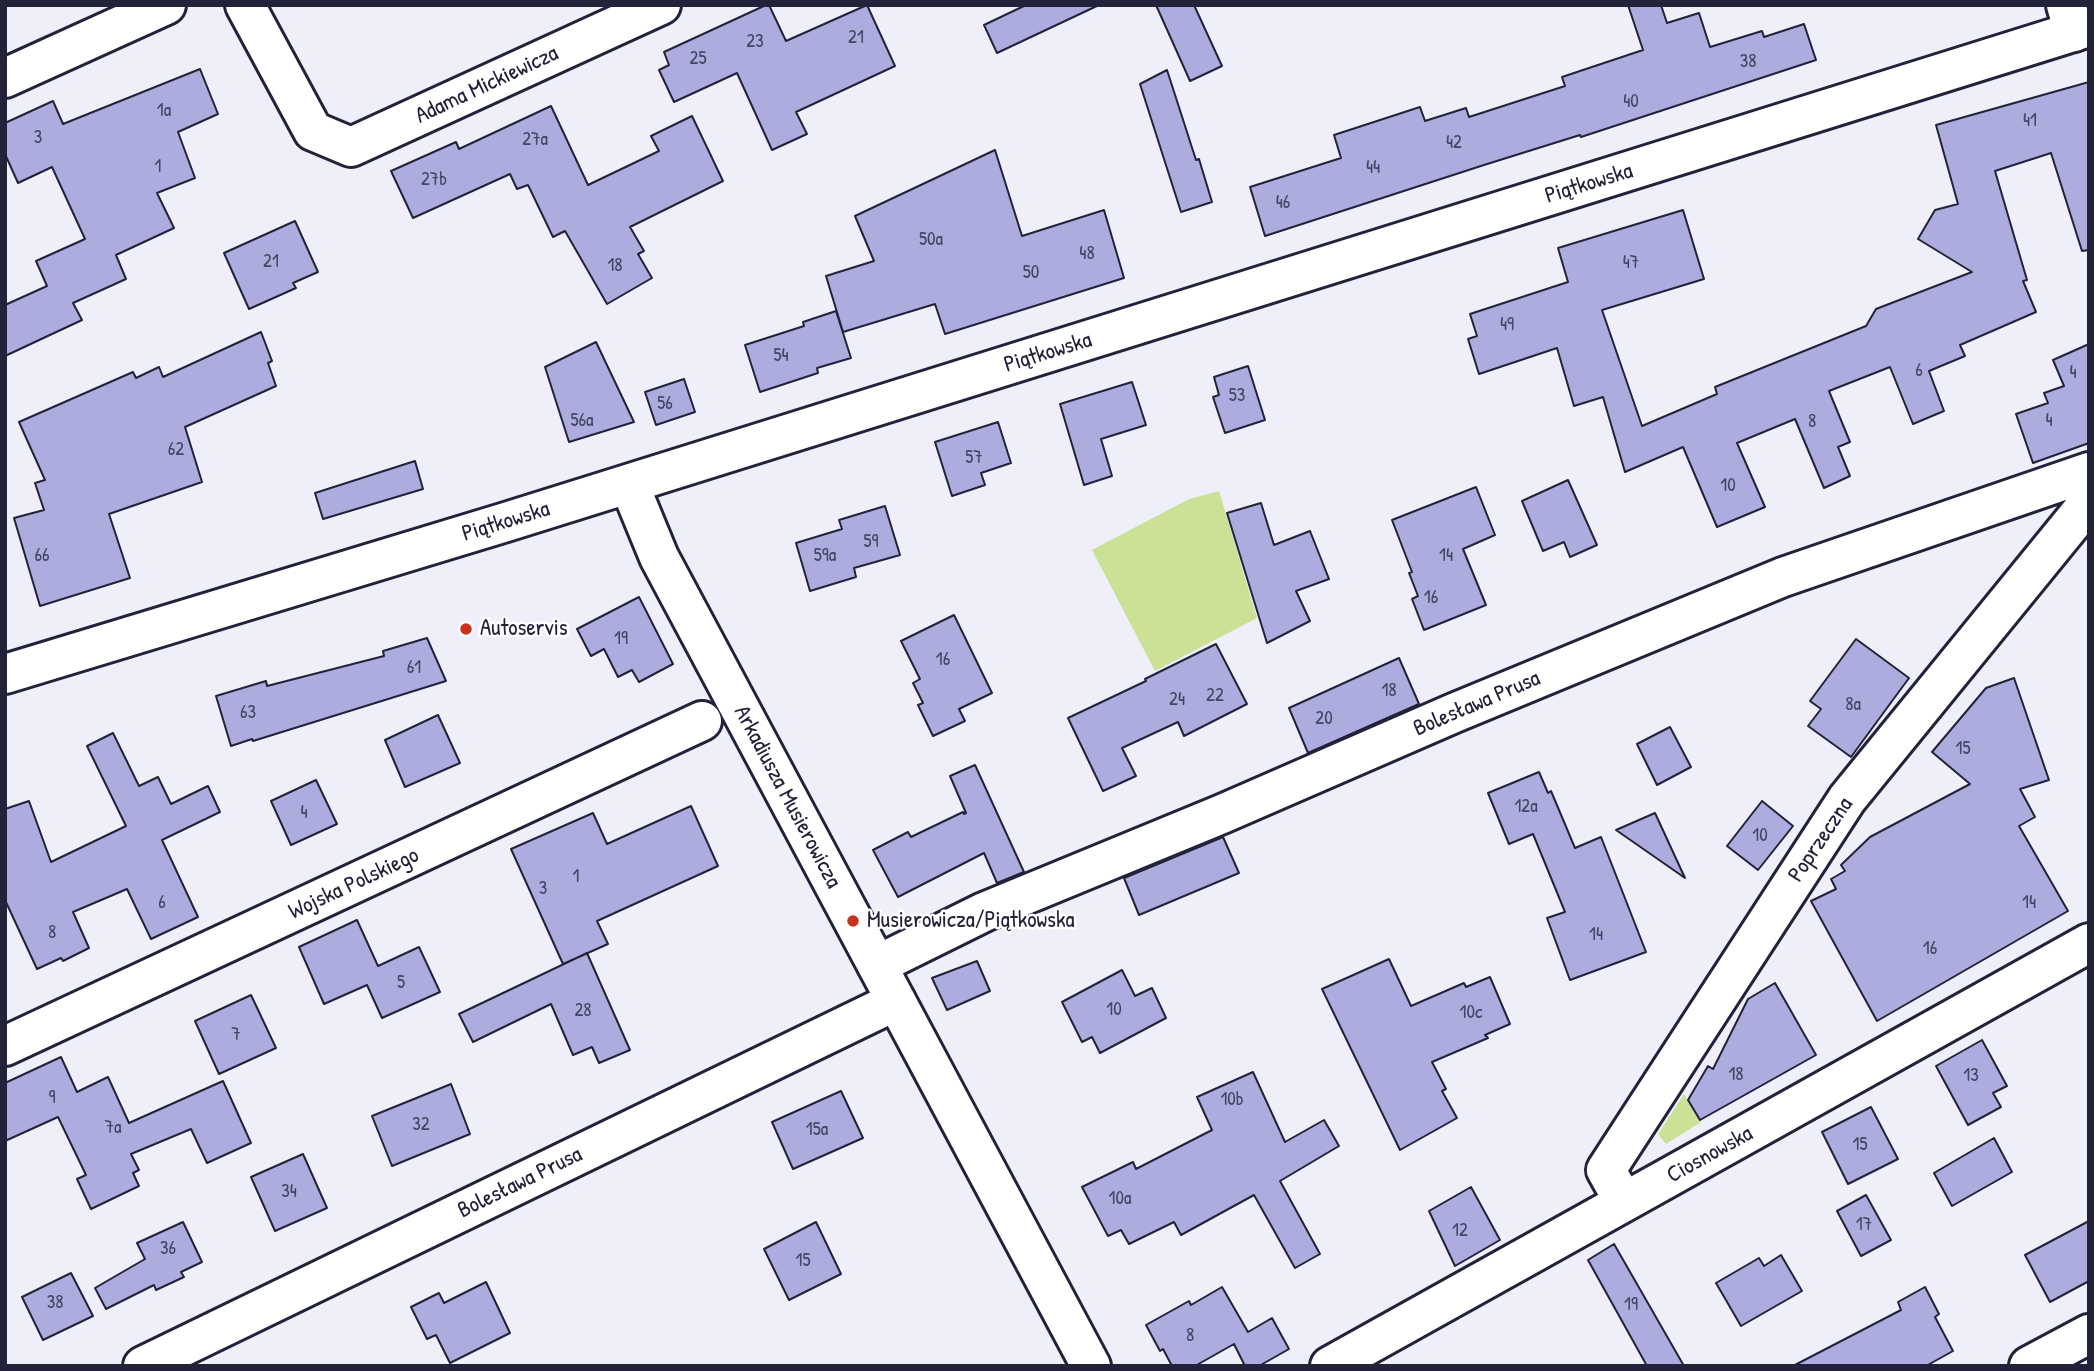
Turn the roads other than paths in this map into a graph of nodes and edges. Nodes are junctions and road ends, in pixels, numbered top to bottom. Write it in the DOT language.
graph roads {
  1 [pos="166,5"];
  2 [pos="245,5"];
  3 [pos="661,5"];
  4 [pos="2076,21"];
  5 [pos="5,78"];
  6 [pos="2089,472"];
  7 [pos="629,484"];
  8 [pos="2089,502"];
  9 [pos="5,674"];
  10 [pos="702,721"];
  11 [pos="2089,943"];
  12 [pos="877,965"];
  13 [pos="896,1001"];
  14 [pos="5,1046"];
  15 [pos="1624,1202"];
  16 [pos="2089,1334"];
  17 [pos="143,1366"];
  18 [pos="1091,1366"];
  19 [pos="1330,1366"];
  20 [pos="2029,1366"];
  1 -- 5 [label="street"];
  2 -- 3 [label="street, Adama Mickiewicza"];
  4 -- 7 [label="street, Piątkowska"];
  6 -- 12 [label="street, Bolesława Prusa"];
  7 -- 9 [label="street, Piątkowska"];
  7 -- 12 [label="street, Arkadiusza Musierowicza"];
  8 -- 15 [label="street, Poprzeczna"];
  10 -- 14 [label="street, Wojska Polskiego"];
  11 -- 15 [label="street, Ciosnowska"];
  12 -- 13 [label="street, Arkadiusza Musierowicza"];
  13 -- 17 [label="street, Bolesława Prusa"];
  13 -- 18 [label="street, Arkadiusza Musierowicza"];
  15 -- 19 [label="street, Ciosnowska"];
  16 -- 20 [label="street"];
}
